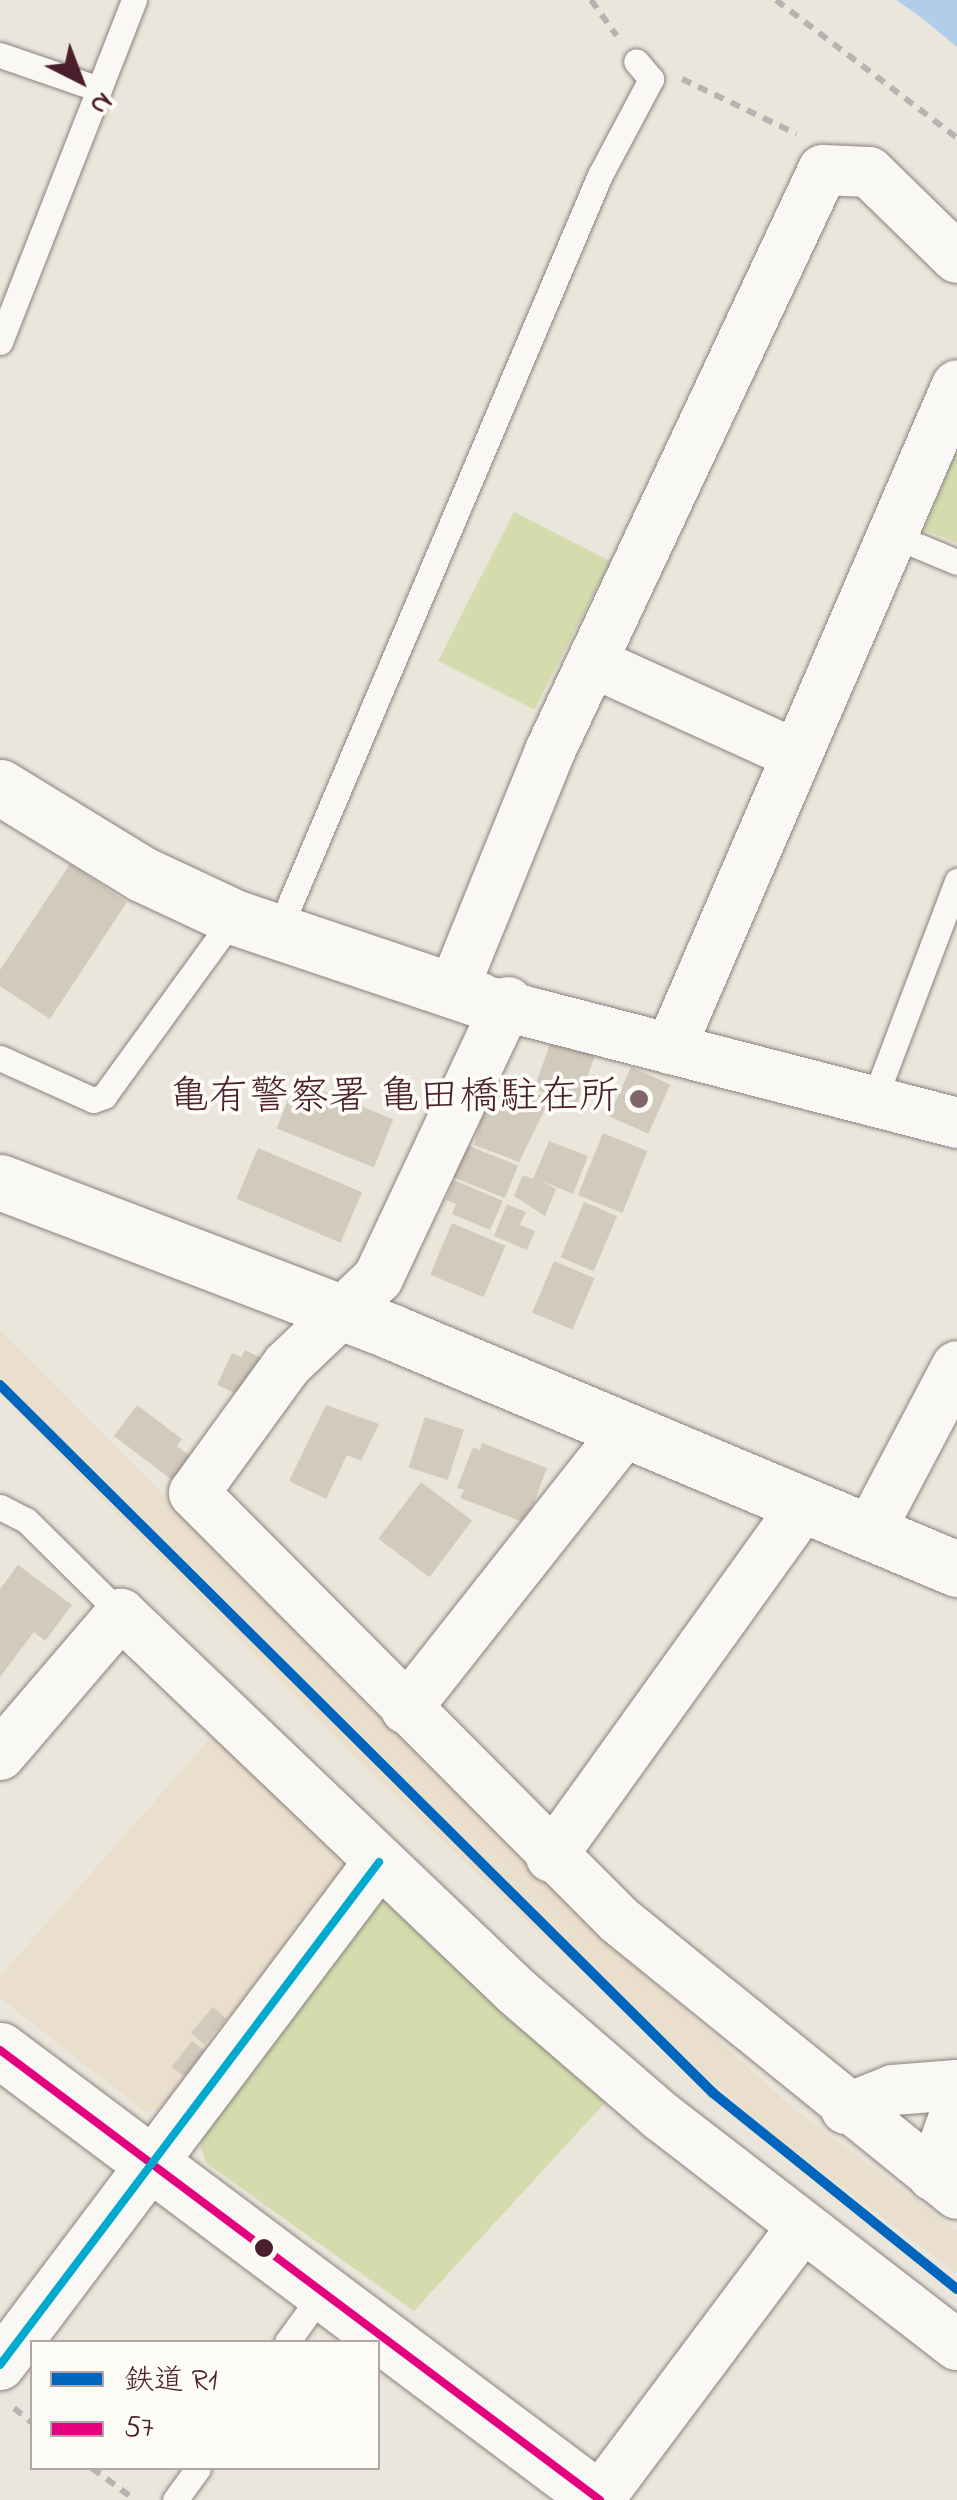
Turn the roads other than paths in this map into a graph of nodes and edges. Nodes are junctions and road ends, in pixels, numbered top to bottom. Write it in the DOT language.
graph roads {
  1 [pos="134,0"];
  2 [pos="0,55"];
  3 [pos="644,70"];
  4 [pos="99,89"];
  5 [pos="957,258"];
  6 [pos="0,342"];
  7 [pos="957,385"];
  8 [pos="892,536"];
  9 [pos="957,562"];
  10 [pos="592,662"];
  11 [pos="795,754"];
  12 [pos="0,786"];
  13 [pos="957,880"];
  14 [pos="256,926"];
  15 [pos="480,997"];
  16 [pos="670,1049"];
  17 [pos="0,1058"];
  18 [pos="872,1104"];
  19 [pos="957,1122"];
  20 [pos="0,1182"];
  21 [pos="346,1314"];
  22 [pos="957,1366"];
  23 [pos="627,1429"];
  24 [pos="805,1504"];
  25 [pos="0,1507"];
  26 [pos="871,1529"];
  27 [pos="957,1568"];
  28 [pos="122,1614"];
  29 [pos="406,1709"];
  30 [pos="0,1755"];
  31 [pos="550,1857"];
  32 [pos="380,1862"];
  33 [pos="0,2050"];
  34 [pos="957,2086"];
  35 [pos="957,2108"];
  36 [pos="846,2109"];
  37 [pos="150,2166"];
  38 [pos="945,2185"];
  39 [pos="802,2227"];
  40 [pos="322,2294"];
  41 [pos="288,2340"];
  42 [pos="957,2345"];
  43 [pos="0,2365"];
  44 [pos="197,2470"];
  45 [pos="175,2500"];
  46 [pos="599,2500"];
  1 -- 4 [label="lane"];
  2 -- 4 [label="lane"];
  3 -- 14 [label="lane"];
  4 -- 6 [label="lane"];
  5 -- 10 [label="street"];
  7 -- 8 [label="street"];
  8 -- 9 [label="lane"];
  8 -- 11 [label="street"];
  10 -- 11 [label="street"];
  10 -- 15 [label="street"];
  11 -- 16 [label="street"];
  12 -- 14 [label="street"];
  13 -- 18 [label="lane"];
  14 -- 15 [label="street"];
  14 -- 17 [label="lane"];
  15 -- 16 [label="street"];
  15 -- 21 [label="street"];
  16 -- 18 [label="street"];
  18 -- 19 [label="street"];
  20 -- 21 [label="street"];
  21 -- 23 [label="street"];
  21 -- 29 [label="street"];
  22 -- 26 [label="street"];
  23 -- 24 [label="street"];
  23 -- 29 [label="street"];
  24 -- 26 [label="street"];
  24 -- 31 [label="street"];
  25 -- 28 [label="lane"];
  26 -- 27 [label="street"];
  28 -- 30 [label="street"];
  28 -- 32 [label="street"];
  29 -- 31 [label="street"];
  31 -- 36 [label="street"];
  32 -- 37 [label="street"];
  32 -- 39 [label="street"];
  33 -- 37 [label="street"];
  34 -- 36 [label="street"];
  35 -- 38 [label="street"];
  36 -- 38 [label="street"];
  37 -- 40 [label="street"];
  37 -- 43 [label="street"];
  39 -- 42 [label="street"];
  39 -- 46 [label="street"];
  40 -- 41 [label="lane"];
  40 -- 46 [label="street"];
  44 -- 45 [label="lane"];
}
